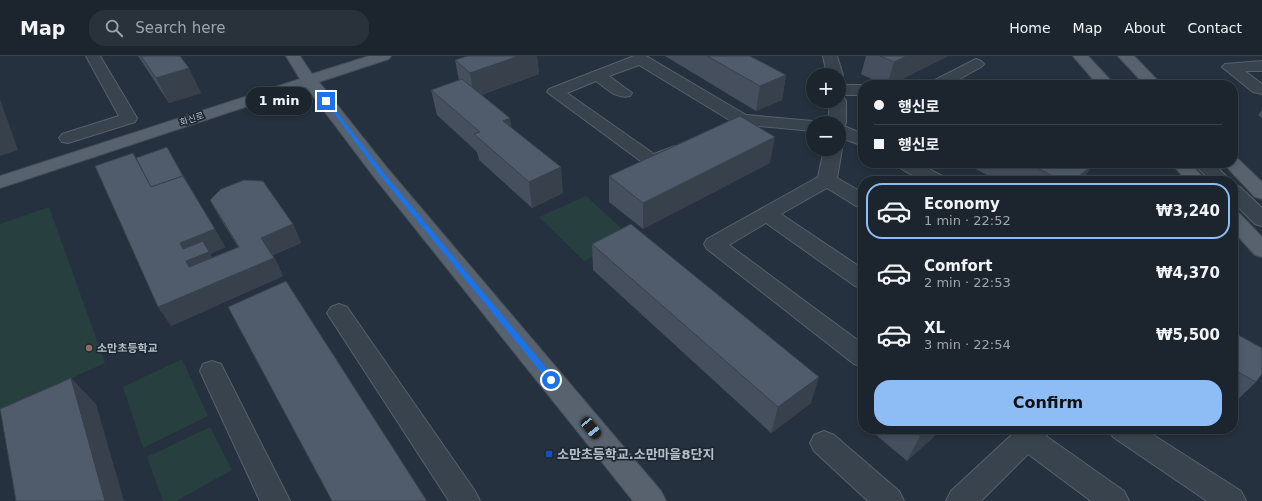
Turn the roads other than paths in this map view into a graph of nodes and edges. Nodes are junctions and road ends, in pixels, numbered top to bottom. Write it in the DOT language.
graph roads {
  1 [pos="93,56"];
  2 [pos="293,56"];
  3 [pos="384,56"];
  4 [pos="830,56"];
  5 [pos="1080,56"];
  6 [pos="1125,56"];
  7 [pos="976,64"];
  8 [pos="1262,66"];
  9 [pos="833,68"];
  10 [pos="597,75"];
  11 [pos="946,80"];
  12 [pos="1102,80"];
  13 [pos="1149,80"];
  14 [pos="308,81"];
  15 [pos="1262,89"];
  16 [pos="846,90"];
  17 [pos="858,90"];
  18 [pos="624,93"];
  19 [pos="742,120"];
  20 [pos="806,125"];
  21 [pos="722,128"];
  22 [pos="846,133"];
  23 [pos="68,138"];
  24 [pos="858,139"];
  25 [pos="691,143"];
  26 [pos="832,156"];
  27 [pos="913,168"];
  28 [pos="1185,168"];
  29 [pos="1208,168"];
  30 [pos="1237,168"];
  31 [pos="928,176"];
  32 [pos="1192,176"];
  33 [pos="1216,176"];
  34 [pos="827,180"];
  35 [pos="0,182"];
  36 [pos="1262,193"];
  37 [pos="1238,196"];
  38 [pos="858,199"];
  39 [pos="767,214"];
  40 [pos="1262,219"];
  41 [pos="1238,224"];
  42 [pos="1262,250"];
  43 [pos="858,277"];
  44 [pos="340,313"];
  45 [pos="858,353"];
  46 [pos="212,371"];
  47 [pos="1030,434"];
  48 [pos="1032,434"];
  49 [pos="1130,434"];
  50 [pos="824,443"];
  51 [pos="275,501"];
  52 [pos="465,501"];
  53 [pos="652,501"];
  54 [pos="889,501"];
  55 [pos="961,501"];
  56 [pos="1114,501"];
  57 [pos="1231,501"];
  1 -- 23 [label="lane"];
  2 -- 14 [label="main road"];
  3 -- 14 [label="main road, 화신로"];
  4 -- 9 [label="lane"];
  5 -- 12 [label="main road"];
  6 -- 13 [label="main road"];
  7 -- 11 [label="lane"];
  8 -- 15 [label="lane"];
  10 -- 18 [label="lane"];
  10 -- 19 [label="lane"];
  10 -- 25 [label="lane"];
  14 -- 35 [label="main road, 화신로"];
  14 -- 53 [label="main road"];
  16 -- 17 [label="lane"];
  19 -- 20 [label="lane"];
  19 -- 21 [label="lane"];
  22 -- 24 [label="lane"];
  26 -- 34 [label="lane"];
  27 -- 31 [label="lane"];
  28 -- 32 [label="main road"];
  29 -- 33 [label="lane"];
  30 -- 36 [label="main road"];
  34 -- 38 [label="lane"];
  34 -- 39 [label="lane"];
  37 -- 40 [label="lane"];
  39 -- 43 [label="lane"];
  39 -- 45 [label="lane"];
  41 -- 42 [label="main road"];
  44 -- 52 [label="lane"];
  46 -- 51 [label="lane"];
  47 -- 55 [label="lane"];
  48 -- 56 [label="lane"];
  49 -- 57 [label="lane"];
  50 -- 54 [label="lane"];
}
